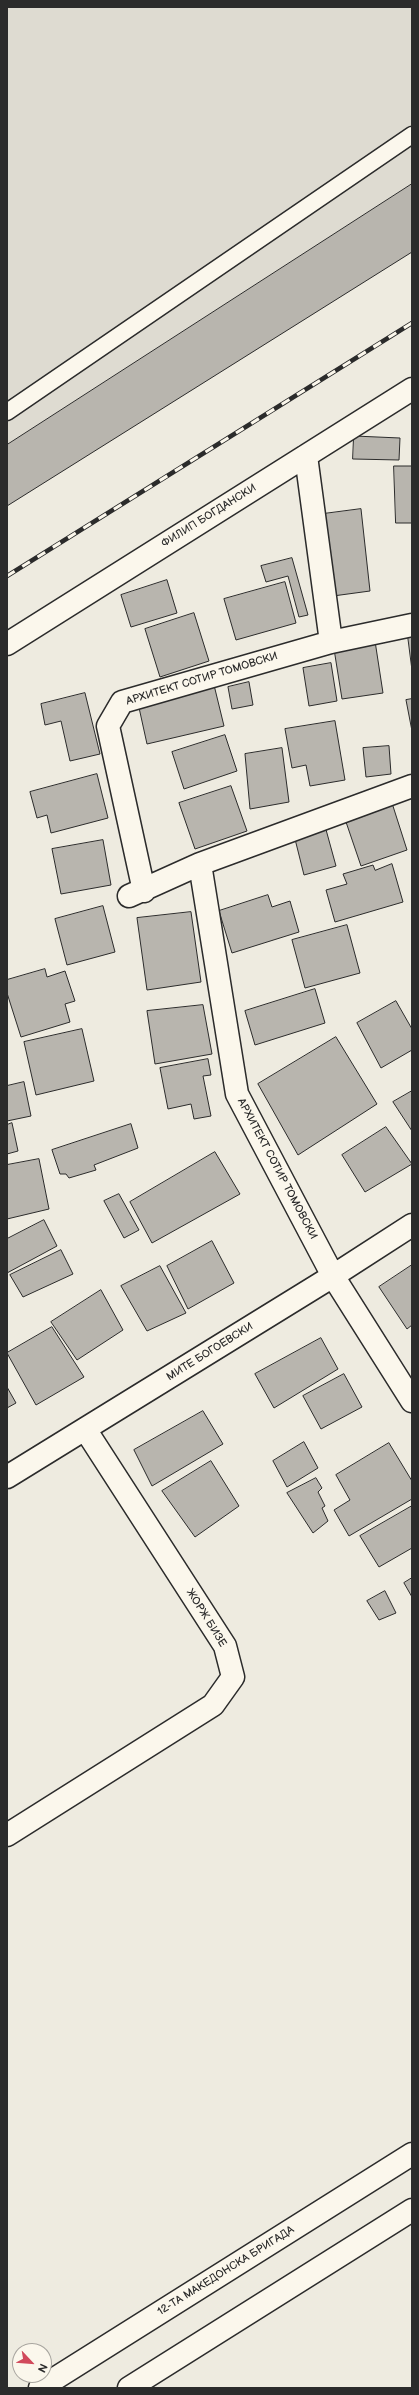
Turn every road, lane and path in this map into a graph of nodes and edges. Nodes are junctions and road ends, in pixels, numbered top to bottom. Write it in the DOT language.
graph roads {
  1 [pos="412,134"];
  2 [pos="412,389"];
  3 [pos="7,412"];
  4 [pos="306,456"];
  5 [pos="412,625"];
  6 [pos="332,642"];
  7 [pos="7,644"];
  8 [pos="412,786"];
  9 [pos="200,864"];
  10 [pos="412,1225"];
  11 [pos="333,1276"];
  12 [pos="412,1401"];
  13 [pos="85,1429"];
  14 [pos="7,1477"];
  15 [pos="7,1835"];
  16 [pos="412,2154"];
  17 [pos="412,2210"];
  18 [pos="40,2388"];
  19 [pos="129,2388"];
  1 -- 3 [label="lane"];
  2 -- 4 [label="street, ФИЛИП БОГДАНСКИ"];
  4 -- 6 [label="street"];
  4 -- 7 [label="street, ФИЛИП БОГДАНСКИ"];
  5 -- 6 [label="street, АРХИТЕКТ СОТИР ТОМОВСКИ"];
  6 -- 9 [label="street, АРХИТЕКТ СОТИР ТОМОВСКИ"];
  8 -- 9 [label="street, АРХИТЕКТ СОТИР ТОМОВСКИ"];
  9 -- 11 [label="street, АРХИТЕКТ СОТИР ТОМОВСКИ"];
  10 -- 11 [label="street, МИТЕ БОГОЕВСКИ"];
  11 -- 12 [label="street, АРХИТЕКТ СОТИР ТОМОВСКИ"];
  11 -- 13 [label="street, МИТЕ БОГОЕВСКИ"];
  13 -- 14 [label="street, МИТЕ БОГОЕВСКИ"];
  13 -- 15 [label="street, ЖОРЖ БИЗЕ"];
  16 -- 18 [label="street, 12-ТА МАКЕДОНСКА БРИГАДА"];
  17 -- 19 [label="street"];
}
